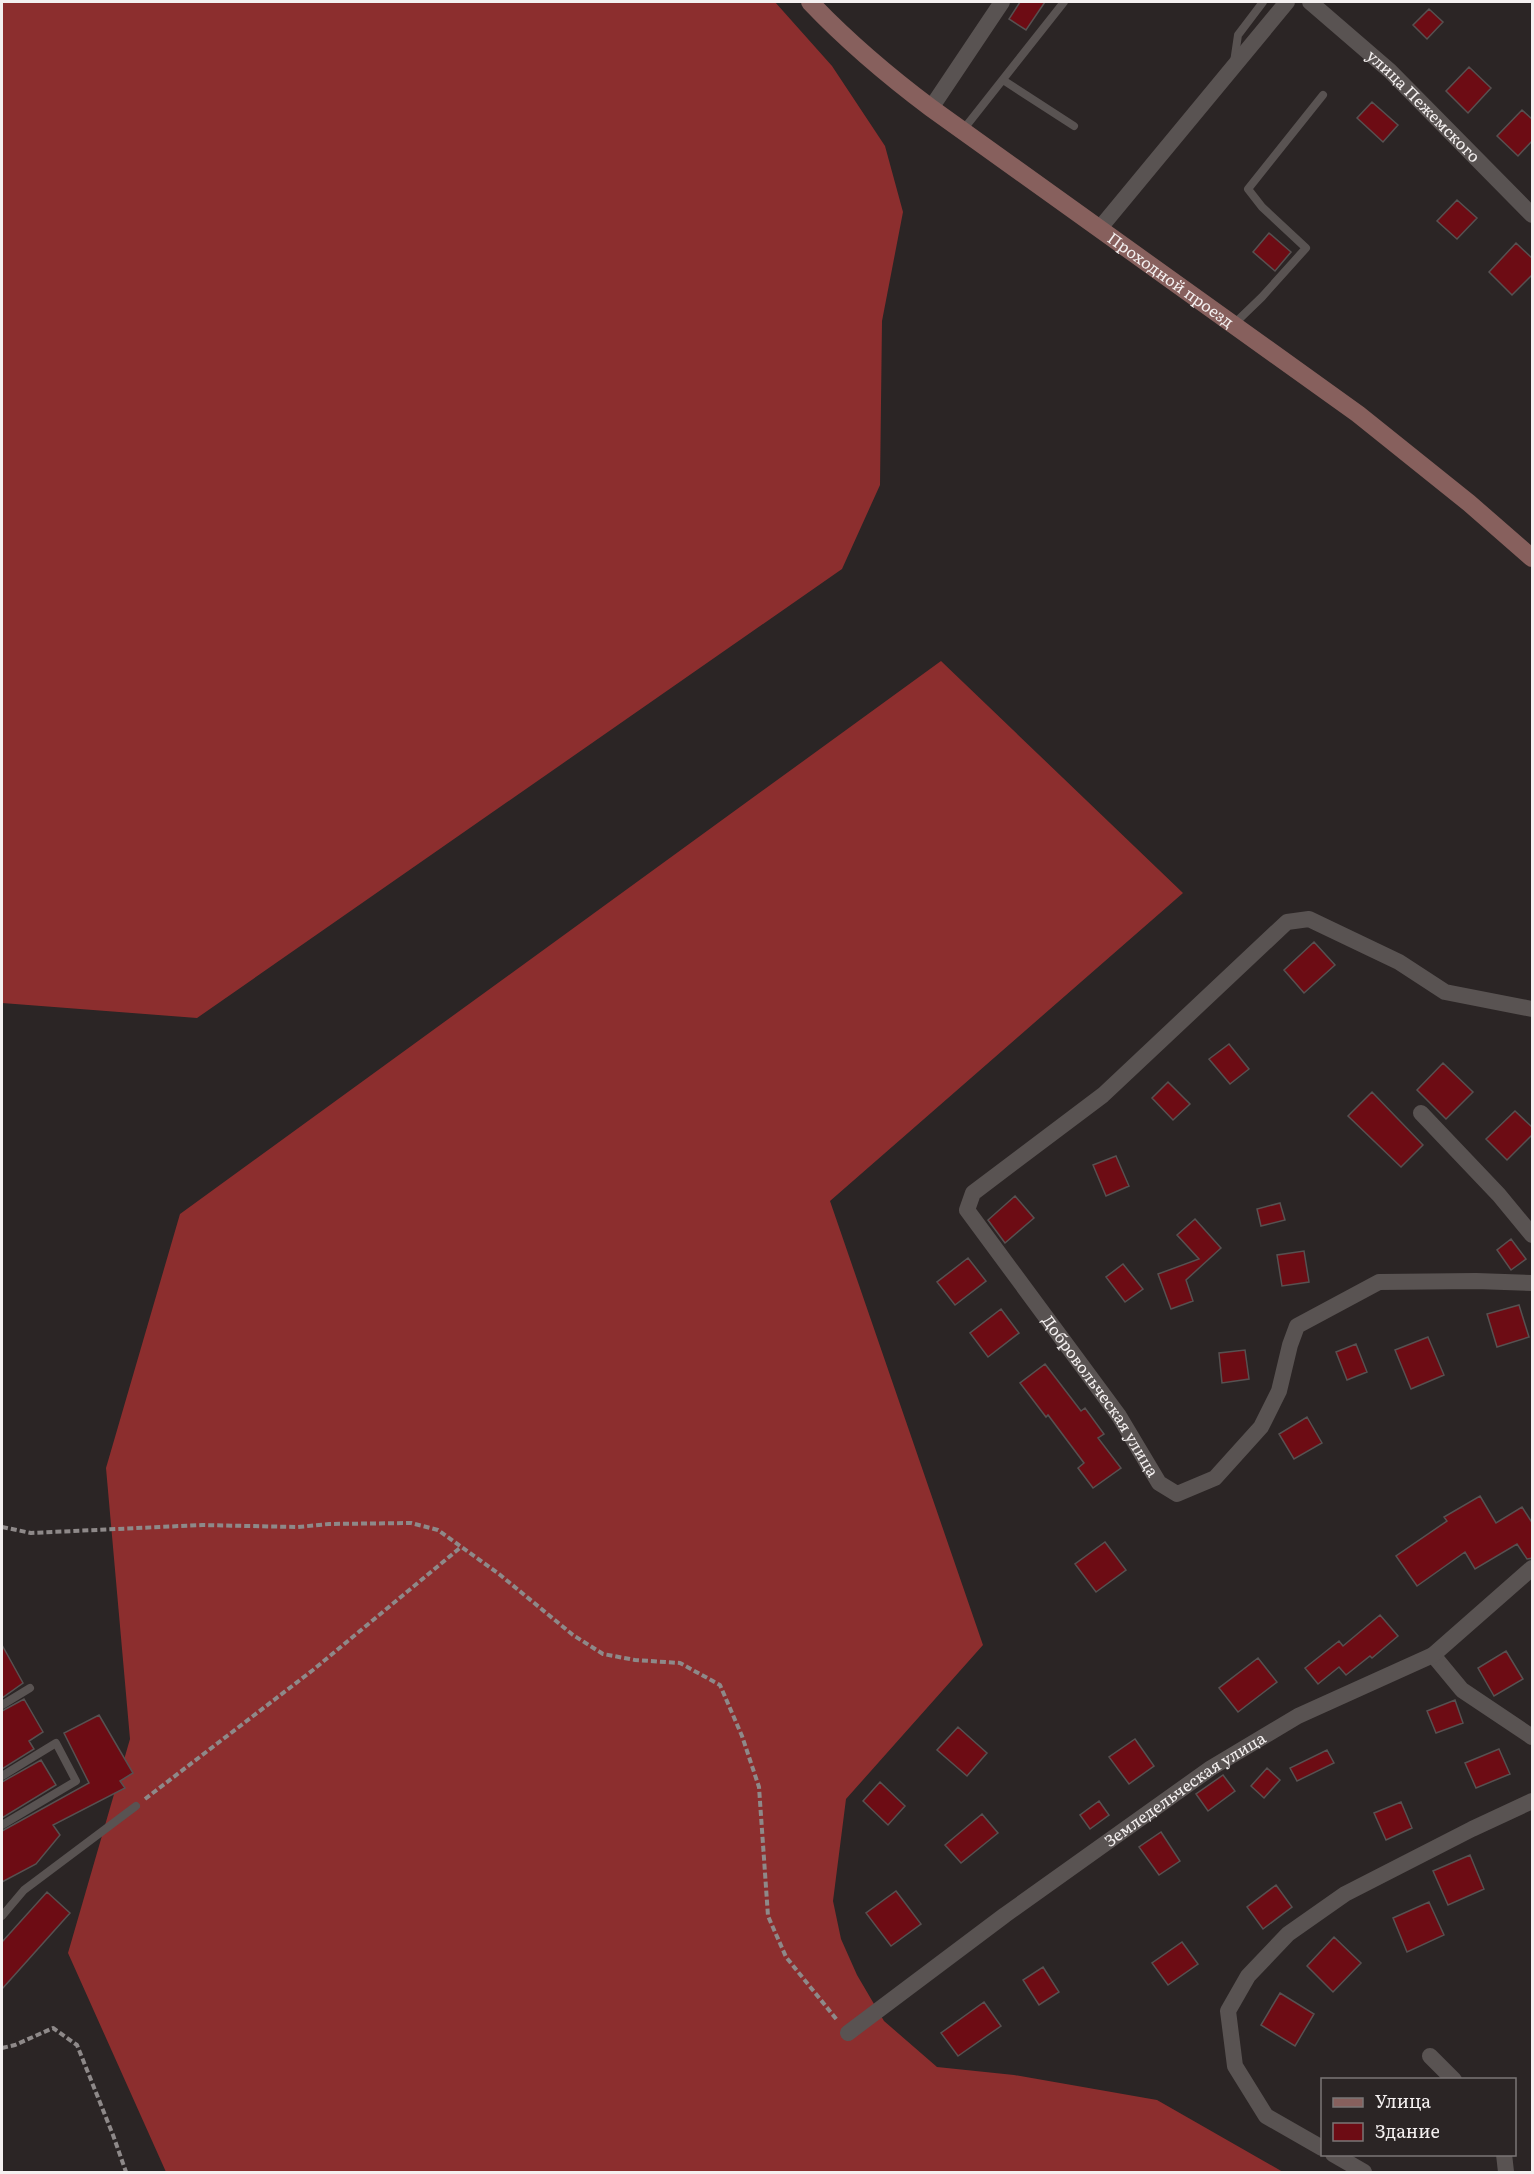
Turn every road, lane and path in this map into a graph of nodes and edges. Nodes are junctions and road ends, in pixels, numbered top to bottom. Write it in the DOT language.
graph roads {
  1 [pos="810,2"];
  2 [pos="1002,2"];
  3 [pos="1064,2"];
  4 [pos="1263,2"];
  5 [pos="1287,2"];
  6 [pos="1310,2"];
  7 [pos="1233,65"];
  8 [pos="1003,80"];
  9 [pos="1323,94"];
  10 [pos="931,108"];
  11 [pos="1074,126"];
  12 [pos="963,130"];
  13 [pos="1533,215"];
  14 [pos="1100,228"];
  15 [pos="1234,324"];
  16 [pos="1533,558"];
  17 [pos="1533,1009"];
  18 [pos="1421,1113"];
  19 [pos="1533,1235"];
  20 [pos="1533,1283"];
  21 [pos="2,1527"];
  22 [pos="461,1547"];
  23 [pos="1533,1568"];
  24 [pos="1433,1655"];
  25 [pos="30,1688"];
  26 [pos="2,1705"];
  27 [pos="1533,1737"];
  28 [pos="2,1776"];
  29 [pos="1533,1801"];
  30 [pos="136,1806"];
  31 [pos="2,1825"];
  32 [pos="2,1916"];
  33 [pos="848,2033"];
  34 [pos="2,2048"];
  35 [pos="1430,2056"];
  36 [pos="1453,2078"];
  37 [pos="1321,2147"];
  38 [pos="1336,2156"];
  39 [pos="1504,2156"];
  40 [pos="126,2172"];
  41 [pos="1364,2172"];
  42 [pos="1506,2172"];
  1 -- 10 [label="street, Проходной проезд"];
  2 -- 10 [label="street"];
  3 -- 8 [label="lane"];
  4 -- 7 [label="lane"];
  5 -- 7 [label="street"];
  6 -- 13 [label="street, улица Пежемского"];
  7 -- 14 [label="street"];
  8 -- 11 [label="lane"];
  8 -- 12 [label="lane"];
  9 -- 15 [label="lane"];
  10 -- 12 [label="street, Проходной проезд"];
  12 -- 14 [label="street, Проходной проезд"];
  14 -- 15 [label="street, Проходной проезд"];
  15 -- 16 [label="street, Проходной проезд"];
  17 -- 20 [label="street, Добровольческая улица"];
  18 -- 19 [label="street"];
  21 -- 22 [label="path"];
  22 -- 30 [label="path"];
  22 -- 33 [label="path"];
  23 -- 24 [label="street, Земледельческая улица"];
  24 -- 27 [label="street"];
  24 -- 33 [label="street, Земледельческая улица"];
  25 -- 26 [label="lane"];
  28 -- 31 [label="lane"];
  29 -- 37 [label="street"];
  30 -- 32 [label="lane"];
  34 -- 40 [label="path"];
  35 -- 36 [label="street"];
  38 -- 41 [label="street"];
  39 -- 42 [label="street"];
}
